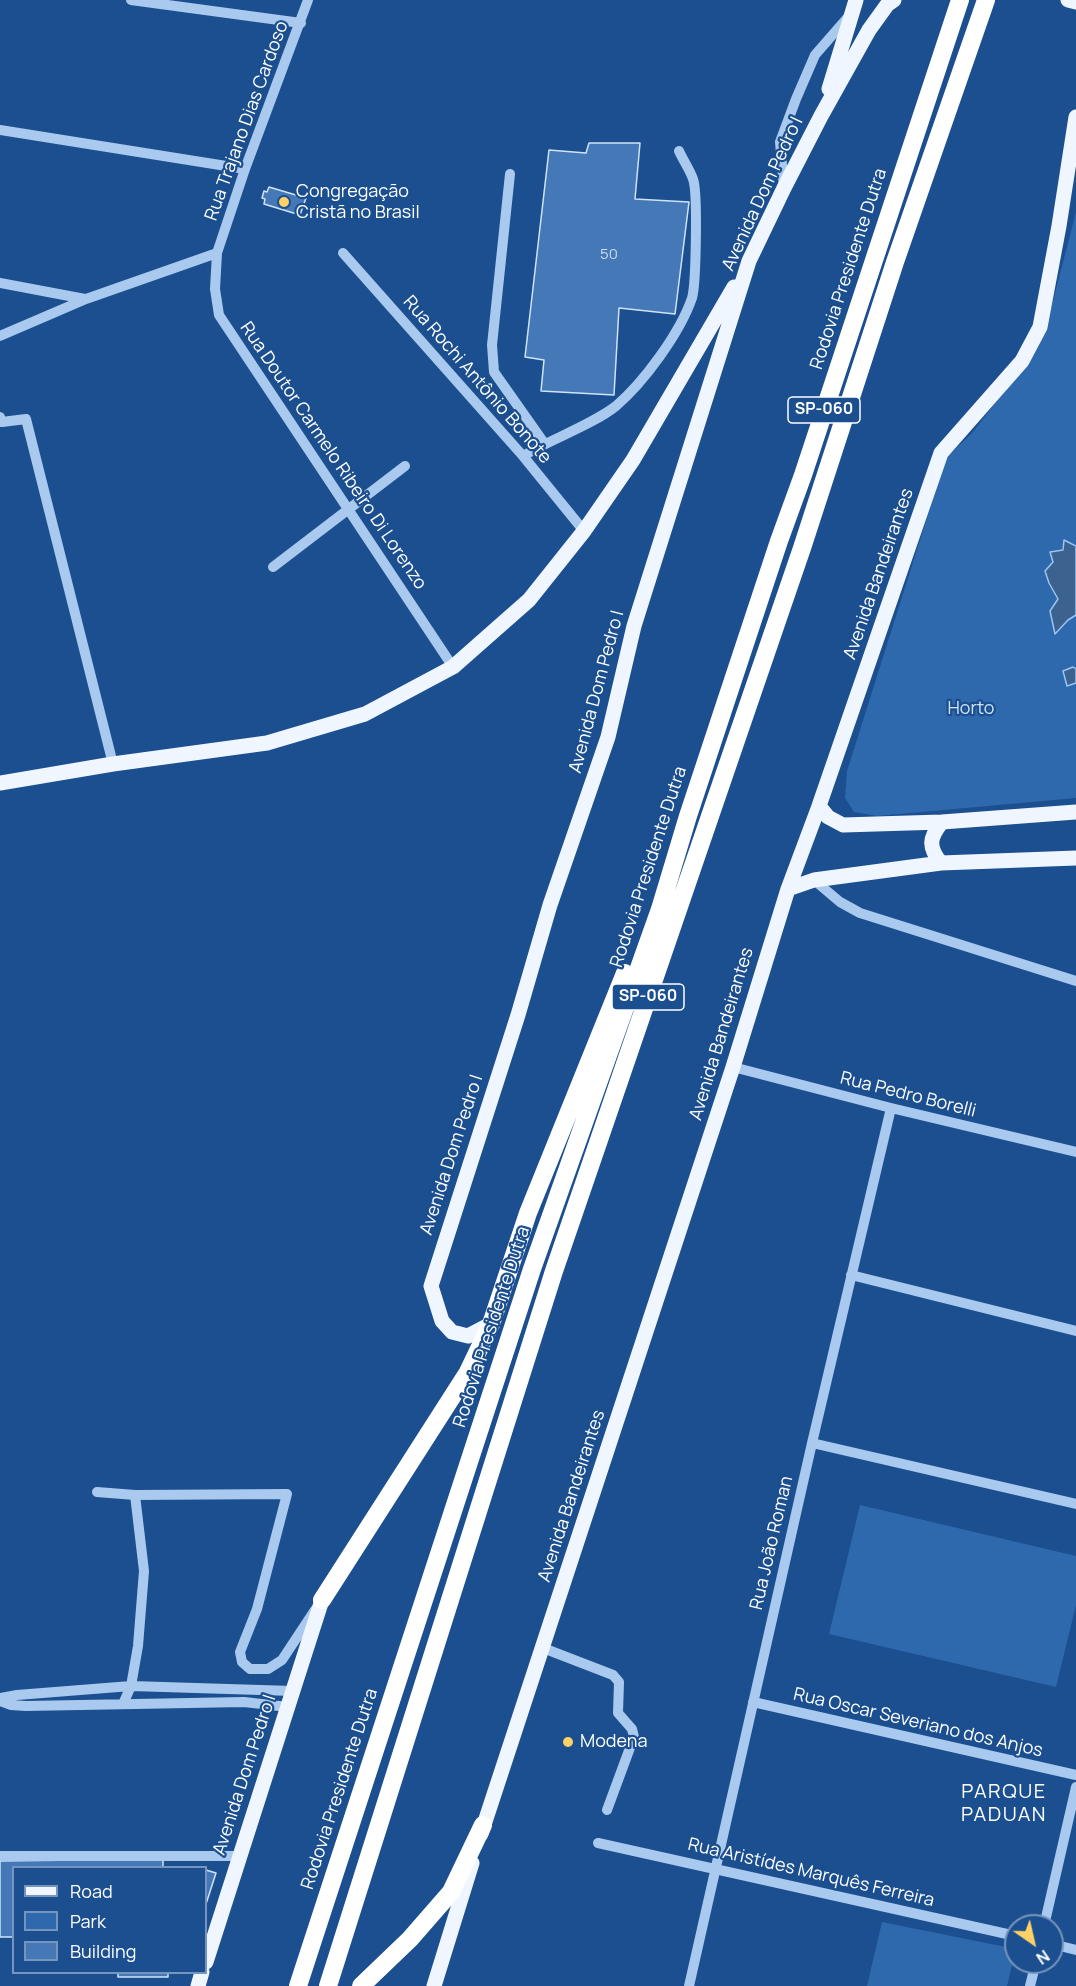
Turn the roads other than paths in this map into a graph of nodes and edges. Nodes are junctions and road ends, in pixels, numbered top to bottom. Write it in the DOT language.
graph roads {
  1 [pos="131,0"];
  2 [pos="308,0"];
  3 [pos="894,0"];
  4 [pos="960,0"];
  5 [pos="986,0"];
  6 [pos="1068,0"];
  7 [pos="1076,2"];
  8 [pos="855,6"];
  9 [pos="301,22"];
  10 [pos="821,116"];
  11 [pos="1076,117"];
  12 [pos="0,130"];
  13 [pos="679,151"];
  14 [pos="245,169"];
  15 [pos="510,174"];
  16 [pos="784,188"];
  17 [pos="217,253"];
  18 [pos="343,253"];
  19 [pos="749,261"];
  20 [pos="0,284"];
  21 [pos="87,299"];
  22 [pos="0,336"];
  23 [pos="0,417"];
  24 [pos="544,443"];
  25 [pos="523,456"];
  26 [pos="405,466"];
  27 [pos="349,510"];
  28 [pos="584,531"];
  29 [pos="273,567"];
  30 [pos="453,667"];
  31 [pos="113,764"];
  32 [pos="0,783"];
  33 [pos="819,806"];
  34 [pos="1076,812"];
  35 [pos="688,816"];
  36 [pos="942,822"];
  37 [pos="1076,858"];
  38 [pos="941,863"];
  39 [pos="814,880"];
  40 [pos="788,889"];
  41 [pos="1076,981"];
  42 [pos="734,1067"];
  43 [pos="891,1108"];
  44 [pos="1076,1152"];
  45 [pos="851,1275"];
  46 [pos="490,1324"];
  47 [pos="1076,1331"];
  48 [pos="812,1443"];
  49 [pos="98,1492"];
  50 [pos="135,1495"];
  51 [pos="1076,1504"];
  52 [pos="322,1600"];
  53 [pos="543,1647"];
  54 [pos="131,1686"];
  55 [pos="292,1691"];
  56 [pos="0,1700"];
  57 [pos="753,1702"];
  58 [pos="123,1704"];
  59 [pos="288,1707"];
  60 [pos="1076,1775"];
  61 [pos="1076,1787"];
  62 [pos="607,1810"];
  63 [pos="483,1825"];
  64 [pos="598,1843"];
  65 [pos="0,1856"];
  66 [pos="240,1856"];
  67 [pos="715,1869"];
  68 [pos="1047,1914"];
  69 [pos="1004,1933"];
  70 [pos="207,1959"];
  71 [pos="298,1986"];
  72 [pos="328,1986"];
  73 [pos="361,1986"];
  74 [pos="435,1986"];
  75 [pos="689,1986"];
  1 -- 9 [label="street"];
  2 -- 9 [label="street, Rua Trajano Dias Cardoso"];
  3 -- 10 [label="main road, Avenida Dom Pedro I"];
  4 -- 35 [label="highway, Rodovia Presidente Dutra / SP-060"];
  5 -- 72 [label="highway, SP-060"];
  6 -- 7 [label="main road"];
  8 -- 10 [label="main road, Avenida Dom Pedro I"];
  8 -- 16 [label="street"];
  9 -- 14 [label="street, Rua Trajano Dias Cardoso"];
  10 -- 16 [label="main road, Avenida Dom Pedro I"];
  11 -- 33 [label="main road, Avenida Bandeirantes"];
  12 -- 14 [label="street"];
  13 -- 24 [label="street"];
  14 -- 17 [label="street, Rua Trajano Dias Cardoso"];
  15 -- 24 [label="street"];
  16 -- 19 [label="main road, Avenida Dom Pedro I"];
  17 -- 21 [label="street"];
  17 -- 27 [label="street, Rua Doutor Carmelo Ribeiro Di Lorenzo"];
  18 -- 25 [label="street, Rua Rochi Antônio Bonote"];
  19 -- 28 [label="main road"];
  19 -- 46 [label="main road, Avenida Dom Pedro I"];
  20 -- 21 [label="street"];
  21 -- 22 [label="street"];
  23 -- 31 [label="street"];
  24 -- 25 [label="street"];
  25 -- 28 [label="street, Rua Rochi Antônio Bonote"];
  26 -- 27 [label="street"];
  27 -- 29 [label="street"];
  27 -- 30 [label="street, Rua Doutor Carmelo Ribeiro Di Lorenzo"];
  28 -- 30 [label="main road"];
  30 -- 31 [label="main road"];
  31 -- 32 [label="main road"];
  33 -- 36 [label="main road"];
  33 -- 40 [label="main road, Avenida Bandeirantes"];
  34 -- 36 [label="main road"];
  35 -- 46 [label="highway"];
  35 -- 71 [label="highway, Rodovia Presidente Dutra / SP-060"];
  36 -- 38 [label="main road"];
  37 -- 38 [label="main road"];
  38 -- 39 [label="main road"];
  39 -- 40 [label="main road"];
  39 -- 41 [label="street"];
  40 -- 42 [label="main road, Avenida Bandeirantes"];
  42 -- 43 [label="street, Rua Pedro Borelli"];
  42 -- 53 [label="main road, Avenida Bandeirantes"];
  43 -- 44 [label="street, Rua Pedro Borelli"];
  43 -- 45 [label="street, Rua João Roman"];
  45 -- 47 [label="street"];
  45 -- 48 [label="street, Rua João Roman"];
  46 -- 52 [label="highway"];
  48 -- 51 [label="street"];
  48 -- 57 [label="street, Rua João Roman"];
  49 -- 50 [label="street"];
  50 -- 52 [label="street"];
  50 -- 54 [label="street"];
  52 -- 55 [label="main road, Avenida Dom Pedro I"];
  53 -- 62 [label="street"];
  53 -- 63 [label="main road, Avenida Bandeirantes"];
  54 -- 55 [label="street"];
  54 -- 56 [label="street"];
  54 -- 58 [label="street"];
  55 -- 59 [label="main road, Avenida Dom Pedro I"];
  56 -- 58 [label="street"];
  57 -- 60 [label="street, Rua Oscar Severiano dos Anjos"];
  57 -- 67 [label="street, Rua João Roman"];
  58 -- 59 [label="street"];
  59 -- 66 [label="main road, Avenida Dom Pedro I"];
  61 -- 68 [label="street"];
  63 -- 73 [label="highway"];
  63 -- 74 [label="main road, Avenida Bandeirantes"];
  64 -- 67 [label="street, Rua Aristídes Marquês Ferreira"];
  65 -- 66 [label="street"];
  66 -- 70 [label="main road, Avenida Dom Pedro I"];
  67 -- 69 [label="street, Rua Aristídes Marquês Ferreira"];
  67 -- 75 [label="street, Rua João Roman"];
}
